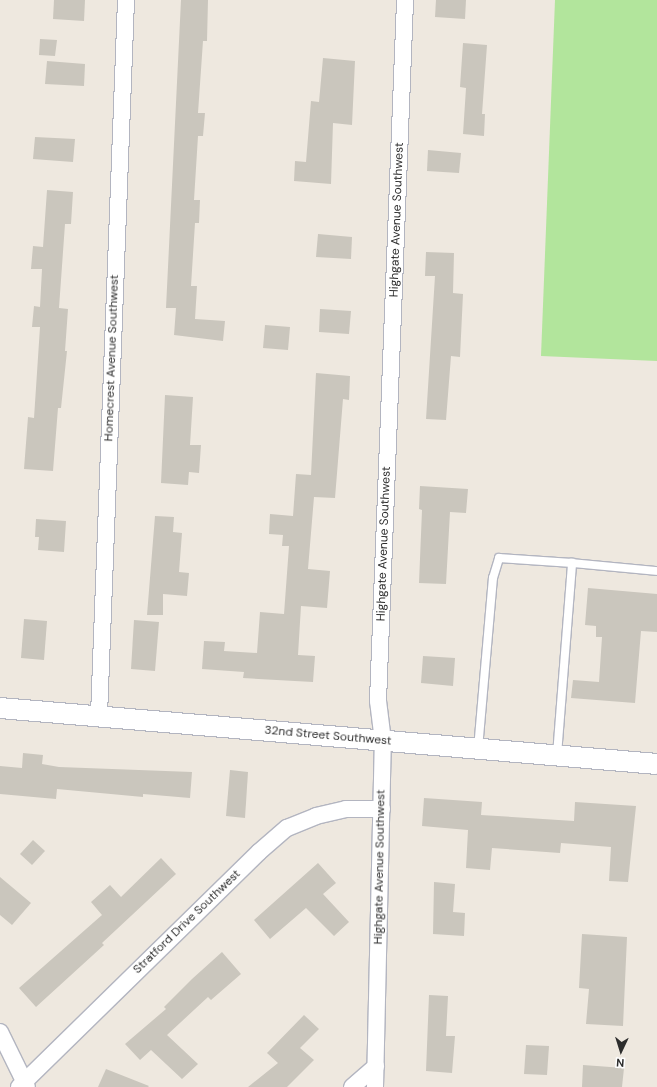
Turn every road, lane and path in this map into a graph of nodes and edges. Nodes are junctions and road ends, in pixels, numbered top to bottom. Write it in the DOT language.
graph roads {
  1 [pos="126,0"];
  2 [pos="405,0"];
  3 [pos="572,563"];
  4 [pos="657,571"];
  5 [pos="0,708"];
  6 [pos="99,716"];
  7 [pos="383,741"];
  8 [pos="478,749"];
  9 [pos="557,756"];
  10 [pos="657,764"];
  11 [pos="382,809"];
  12 [pos="0,1032"];
  13 [pos="376,1066"];
  14 [pos="24,1085"];
  15 [pos="352,1087"];
  16 [pos="375,1087"];
  1 -- 6 [label="street, Homecrest Avenue Southwest"];
  2 -- 7 [label="street, Highgate Avenue Southwest"];
  3 -- 4 [label="lane"];
  3 -- 8 [label="lane"];
  3 -- 9 [label="lane"];
  5 -- 6 [label="street, 32nd Street Southwest"];
  6 -- 7 [label="street, 32nd Street Southwest"];
  7 -- 8 [label="street, 32nd Street Southwest"];
  7 -- 11 [label="street, Highgate Avenue Southwest"];
  8 -- 9 [label="street, 32nd Street Southwest"];
  9 -- 10 [label="street, 32nd Street Southwest"];
  11 -- 13 [label="street, Highgate Avenue Southwest"];
  11 -- 14 [label="street, Stratford Drive Southwest"];
  12 -- 14 [label="street"];
  13 -- 15 [label="street"];
  13 -- 16 [label="street, Highgate Avenue Southwest"];
}
